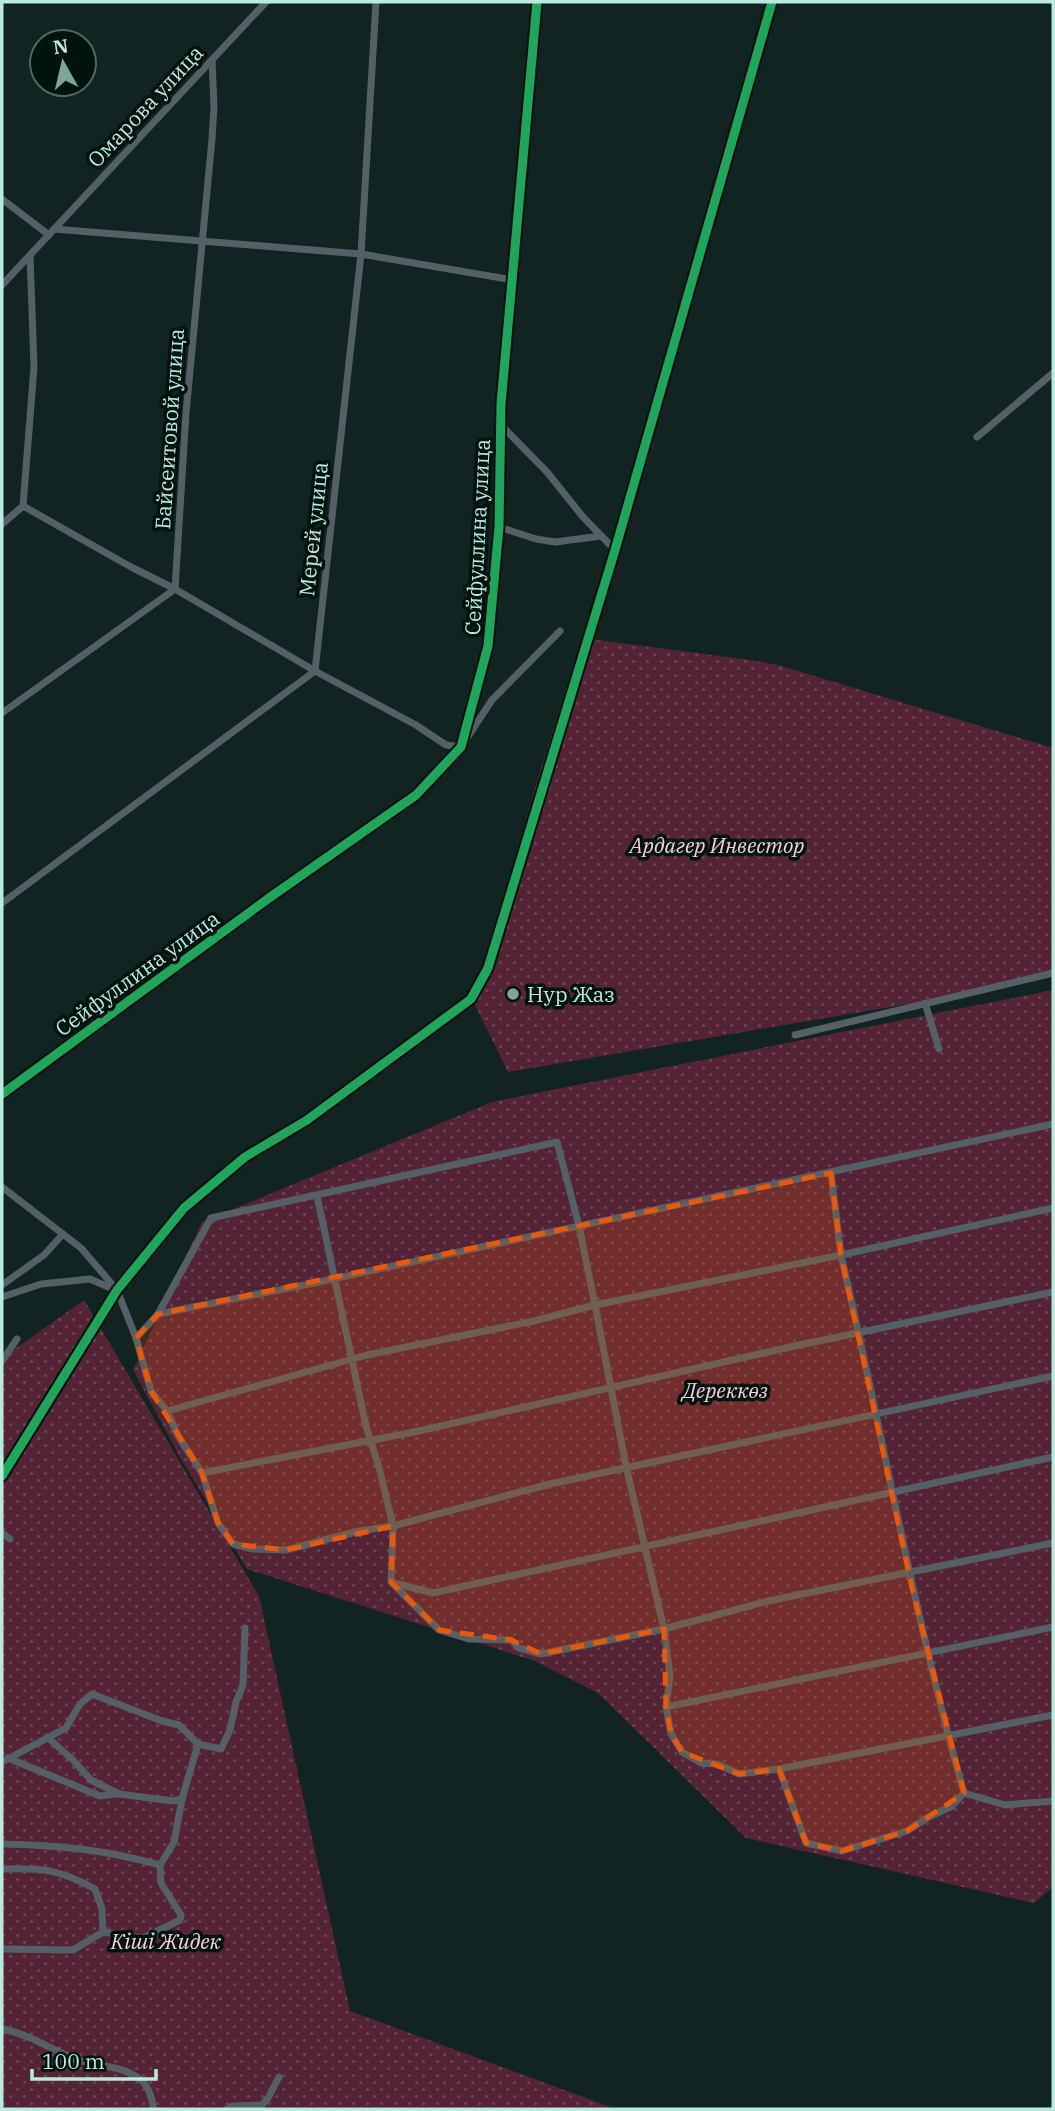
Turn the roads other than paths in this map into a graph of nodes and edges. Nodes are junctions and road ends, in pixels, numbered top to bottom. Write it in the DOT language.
graph roads {
  1 [pos="267,2"];
  2 [pos="376,2"];
  3 [pos="537,2"];
  4 [pos="772,2"];
  5 [pos="212,61"];
  6 [pos="2,199"];
  7 [pos="51,232"];
  8 [pos="203,240"];
  9 [pos="361,254"];
  10 [pos="30,255"];
  11 [pos="513,280"];
  12 [pos="2,285"];
  13 [pos="1053,373"];
  14 [pos="501,425"];
  15 [pos="977,437"];
  16 [pos="23,506"];
  17 [pos="2,524"];
  18 [pos="499,527"];
  19 [pos="601,536"];
  20 [pos="615,550"];
  21 [pos="175,589"];
  22 [pos="559,631"];
  23 [pos="315,671"];
  24 [pos="2,713"];
  25 [pos="461,747"];
  26 [pos="2,902"];
  27 [pos="1053,973"];
  28 [pos="925,1003"];
  29 [pos="795,1035"];
  30 [pos="939,1049"];
  31 [pos="2,1094"];
  32 [pos="1053,1124"];
  33 [pos="831,1173"];
  34 [pos="2,1186"];
  35 [pos="317,1196"];
  36 [pos="1053,1208"];
  37 [pos="579,1226"];
  38 [pos="63,1234"];
  39 [pos="841,1255"];
  40 [pos="335,1279"];
  41 [pos="2,1285"];
  42 [pos="117,1290"];
  43 [pos="1053,1292"];
  44 [pos="2,1297"];
  45 [pos="595,1305"];
  46 [pos="158,1314"];
  47 [pos="860,1334"];
  48 [pos="136,1338"];
  49 [pos="17,1339"];
  50 [pos="352,1359"];
  51 [pos="2,1361"];
  52 [pos="1053,1376"];
  53 [pos="611,1387"];
  54 [pos="167,1411"];
  55 [pos="877,1412"];
  56 [pos="371,1440"];
  57 [pos="1053,1457"];
  58 [pos="626,1466"];
  59 [pos="202,1473"];
  60 [pos="2,1476"];
  61 [pos="893,1491"];
  62 [pos="393,1526"];
  63 [pos="2,1533"];
  64 [pos="10,1539"];
  65 [pos="1053,1543"];
  66 [pos="646,1545"];
  67 [pos="909,1572"];
  68 [pos="391,1582"];
  69 [pos="1053,1627"];
  70 [pos="245,1628"];
  71 [pos="664,1629"];
  72 [pos="927,1653"];
  73 [pos="666,1707"];
  74 [pos="1053,1715"];
  75 [pos="948,1735"];
  76 [pos="47,1737"];
  77 [pos="198,1744"];
  78 [pos="5,1760"];
  79 [pos="779,1769"];
  80 [pos="964,1793"];
  81 [pos="118,1794"];
  82 [pos="182,1799"];
  83 [pos="1053,1801"];
  84 [pos="2,1844"];
  85 [pos="160,1864"];
  86 [pos="2,1869"];
  87 [pos="103,1932"];
  88 [pos="2,1949"];
  89 [pos="2,2029"];
  90 [pos="279,2077"];
  91 [pos="153,2109"];
  92 [pos="227,2109"];
  1 -- 5 [label="street, Омарова улица"];
  2 -- 9 [label="street, Мерей улица"];
  3 -- 11 [label="street, Сейфуллина улица"];
  4 -- 20 [label="street"];
  5 -- 7 [label="street, Омарова улица"];
  5 -- 8 [label="street, Байсеитовой улица"];
  6 -- 7 [label="street"];
  7 -- 8 [label="street"];
  7 -- 10 [label="street, Омарова улица"];
  8 -- 9 [label="street"];
  8 -- 21 [label="street, Байсеитовой улица"];
  9 -- 11 [label="street"];
  9 -- 23 [label="street, Мерей улица"];
  10 -- 12 [label="street, Омарова улица"];
  10 -- 16 [label="street"];
  11 -- 14 [label="street, Сейфуллина улица"];
  13 -- 15 [label="street"];
  14 -- 18 [label="street, Сейфуллина улица"];
  14 -- 19 [label="street"];
  16 -- 17 [label="street"];
  16 -- 21 [label="street"];
  18 -- 19 [label="street"];
  18 -- 25 [label="street, Сейфуллина улица"];
  19 -- 20 [label="street"];
  20 -- 42 [label="street"];
  21 -- 23 [label="street"];
  21 -- 24 [label="street"];
  22 -- 25 [label="street"];
  23 -- 25 [label="street"];
  23 -- 26 [label="street"];
  25 -- 31 [label="street, Сейфуллина улица"];
  27 -- 28 [label="street"];
  28 -- 29 [label="street"];
  28 -- 30 [label="street"];
  32 -- 33 [label="street"];
  33 -- 37 [label="street"];
  33 -- 39 [label="street"];
  34 -- 38 [label="street"];
  35 -- 37 [label="street"];
  35 -- 40 [label="street"];
  35 -- 46 [label="street"];
  36 -- 39 [label="street"];
  37 -- 40 [label="street"];
  37 -- 45 [label="street"];
  38 -- 41 [label="street"];
  38 -- 42 [label="street"];
  39 -- 45 [label="street"];
  39 -- 47 [label="street"];
  40 -- 46 [label="street"];
  40 -- 50 [label="street"];
  42 -- 44 [label="street"];
  42 -- 48 [label="street"];
  42 -- 60 [label="street"];
  43 -- 47 [label="street"];
  45 -- 50 [label="street"];
  45 -- 53 [label="street"];
  46 -- 48 [label="street"];
  47 -- 53 [label="street"];
  47 -- 55 [label="street"];
  48 -- 54 [label="street"];
  49 -- 51 [label="street"];
  50 -- 54 [label="street"];
  50 -- 56 [label="street"];
  52 -- 55 [label="street"];
  53 -- 56 [label="street"];
  53 -- 58 [label="street"];
  54 -- 59 [label="street"];
  55 -- 58 [label="street"];
  55 -- 61 [label="street"];
  56 -- 59 [label="street"];
  56 -- 62 [label="street"];
  57 -- 61 [label="street"];
  58 -- 62 [label="street"];
  58 -- 66 [label="street"];
  59 -- 62 [label="street"];
  61 -- 66 [label="street"];
  61 -- 67 [label="street"];
  62 -- 68 [label="street"];
  63 -- 64 [label="street"];
  65 -- 67 [label="street"];
  66 -- 68 [label="street"];
  66 -- 71 [label="street"];
  67 -- 71 [label="street"];
  67 -- 72 [label="street"];
  68 -- 71 [label="street"];
  69 -- 72 [label="street"];
  70 -- 77 [label="street"];
  71 -- 73 [label="street"];
  72 -- 73 [label="street"];
  72 -- 75 [label="street"];
  73 -- 79 [label="street"];
  74 -- 75 [label="street"];
  75 -- 79 [label="street"];
  75 -- 80 [label="street"];
  76 -- 77 [label="street"];
  76 -- 78 [label="street"];
  76 -- 81 [label="street"];
  77 -- 82 [label="street"];
  78 -- 81 [label="street"];
  79 -- 80 [label="street"];
  80 -- 83 [label="street"];
  81 -- 82 [label="street"];
  82 -- 85 [label="street"];
  84 -- 85 [label="street"];
  85 -- 87 [label="street"];
  86 -- 87 [label="street"];
  87 -- 88 [label="street"];
  89 -- 91 [label="street"];
  90 -- 92 [label="street"];
}
